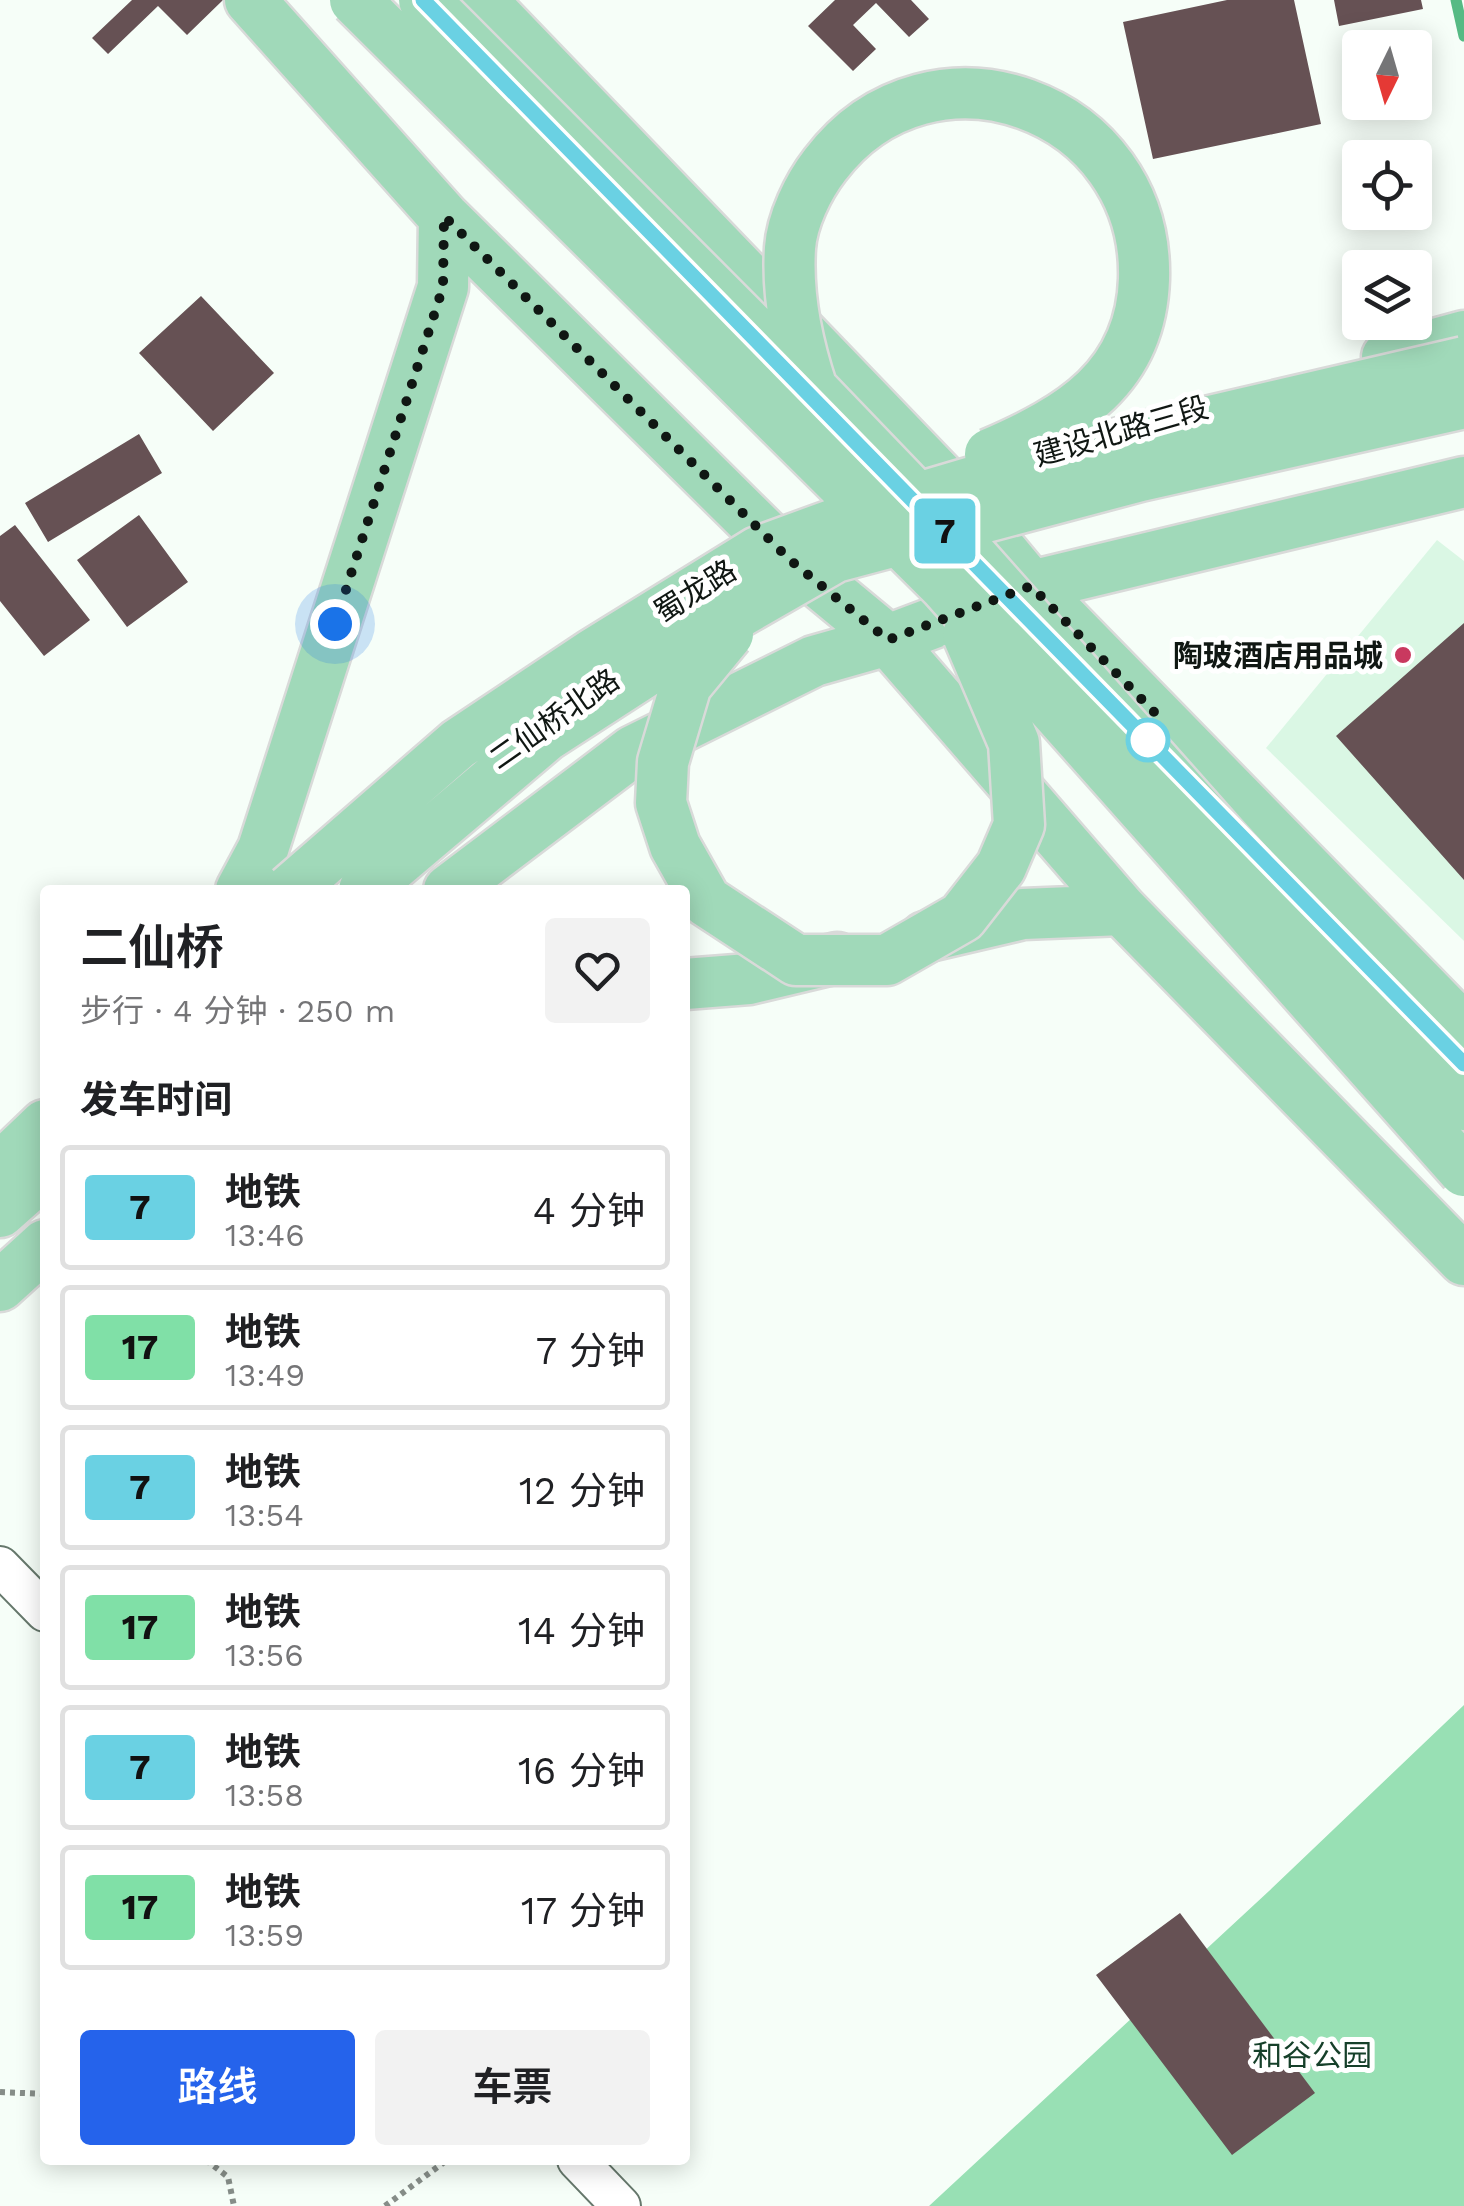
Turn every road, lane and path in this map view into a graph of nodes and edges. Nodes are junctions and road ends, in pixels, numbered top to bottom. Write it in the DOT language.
graph roads {
  1 [pos="250,0"];
  2 [pos="355,0"];
  3 [pos="424,0"];
  4 [pos="481,0"];
  5 [pos="444,216"];
  6 [pos="1464,336"];
  7 [pos="1464,362"];
  8 [pos="812,389"];
  9 [pos="1464,404"];
  10 [pos="943,480"];
  11 [pos="1464,482"];
  12 [pos="854,517"];
  13 [pos="918,533"];
  14 [pos="790,560"];
  15 [pos="944,585"];
  16 [pos="1031,586"];
  17 [pos="888,640"];
  18 [pos="244,885"];
  19 [pos="296,885"];
  20 [pos="332,885"];
  21 [pos="370,885"];
  22 [pos="455,885"];
  23 [pos="1122,910"];
  24 [pos="690,984"];
  25 [pos="1464,1029"];
  26 [pos="40,1105"];
  27 [pos="1464,1105"];
  28 [pos="40,1130"];
  29 [pos="0,1134"];
  30 [pos="0,1168"];
  31 [pos="1464,1171"];
  32 [pos="40,1176"];
  33 [pos="0,1212"];
  34 [pos="40,1250"];
  35 [pos="1464,1260"];
  36 [pos="0,1286"];
  37 [pos="0,1566"];
  38 [pos="40,1607"];
  39 [pos="0,2092"];
  40 [pos="40,2094"];
  41 [pos="212,2165"];
  42 [pos="439,2165"];
  43 [pos="581,2165"];
  44 [pos="234,2206"];
  45 [pos="385,2206"];
  46 [pos="621,2206"];
  1 -- 5 [label="main road"];
  2 -- 15 [label="main road, bridge"];
  3 -- 8 [label="main road, bridge"];
  4 -- 10 [label="main road"];
  5 -- 14 [label="main road"];
  5 -- 18 [label="main road"];
  6 -- 10 [label="main road, 建设北路三段"];
  7 -- 12 [label="main road, 蜀龙路, bridge"];
  8 -- 12 [label="main road, bridge"];
  8 -- 27 [label="main road, bridge"];
  9 -- 13 [label="main road, 蜀龙路, bridge"];
  10 -- 14 [label="main road, 建设北路三段"];
  10 -- 16 [label="main road"];
  11 -- 16 [label="main road"];
  12 -- 19 [label="main road, 蜀龙路, bridge"];
  13 -- 15 [label="main road, bridge"];
  13 -- 21 [label="main road, 蜀龙路, bridge"];
  14 -- 17 [label="main road"];
  14 -- 20 [label="main road, 二仙桥北路"];
  15 -- 31 [label="main road, bridge"];
  16 -- 17 [label="main road"];
  16 -- 25 [label="main road"];
  17 -- 22 [label="main road"];
  17 -- 23 [label="main road"];
  23 -- 24 [label="main road"];
  23 -- 35 [label="main road"];
  26 -- 29 [label="main road"];
  28 -- 30 [label="main road"];
  32 -- 33 [label="main road"];
  34 -- 36 [label="main road"];
  37 -- 38 [label="street"];
  39 -- 40 [label="path"];
  41 -- 44 [label="path"];
  42 -- 45 [label="path"];
  43 -- 46 [label="street"];
}
